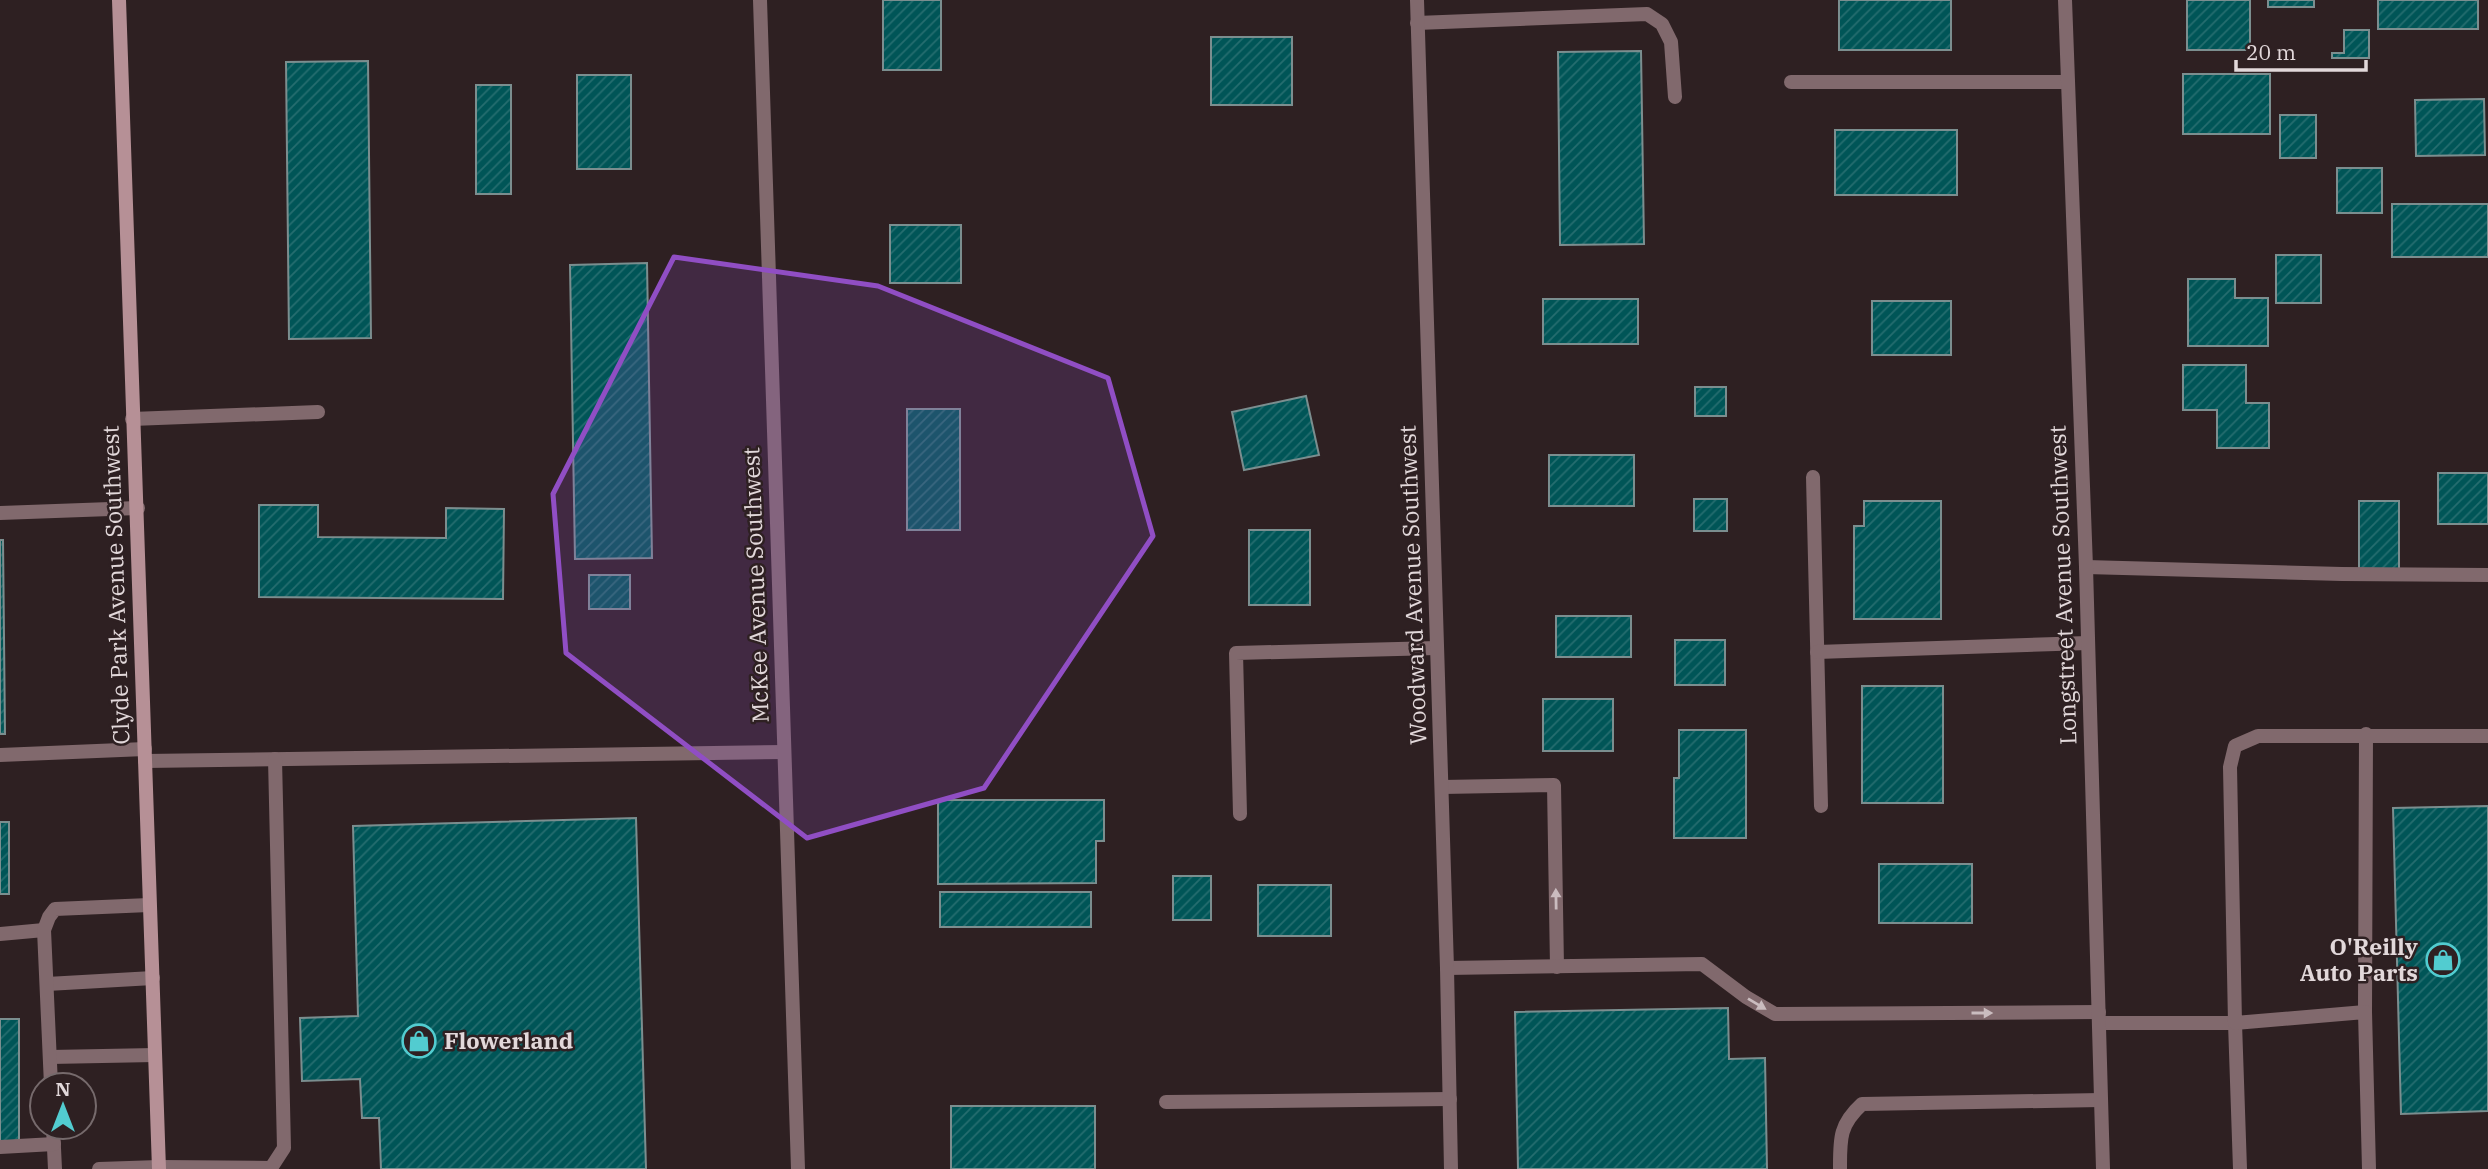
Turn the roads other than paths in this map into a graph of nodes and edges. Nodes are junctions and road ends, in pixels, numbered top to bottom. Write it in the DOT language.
graph roads {
  1 [pos="119,0"];
  2 [pos="760,0"];
  3 [pos="1417,0"];
  4 [pos="2065,0"];
  5 [pos="1417,23"];
  6 [pos="1791,82"];
  7 [pos="2068,82"];
  8 [pos="1675,97"];
  9 [pos="318,412"];
  10 [pos="132,419"];
  11 [pos="1813,477"];
  12 [pos="138,508"];
  13 [pos="0,513"];
  14 [pos="2086,567"];
  15 [pos="2488,575"];
  16 [pos="2088,643"];
  17 [pos="1437,648"];
  18 [pos="1818,652"];
  19 [pos="2366,734"];
  20 [pos="2488,736"];
  21 [pos="784,752"];
  22 [pos="0,755"];
  23 [pos="145,755"];
  24 [pos="275,759"];
  25 [pos="1442,787"];
  26 [pos="1821,806"];
  27 [pos="1240,814"];
  28 [pos="149,905"];
  29 [pos="44,930"];
  30 [pos="0,934"];
  31 [pos="1557,967"];
  32 [pos="1447,968"];
  33 [pos="153,978"];
  34 [pos="47,984"];
  35 [pos="2365,1012"];
  36 [pos="2099,1018"];
  37 [pos="2235,1023"];
  38 [pos="155,1055"];
  39 [pos="50,1057"];
  40 [pos="50,1071"];
  41 [pos="1450,1100"];
  42 [pos="2101,1100"];
  43 [pos="1166,1102"];
  44 [pos="54,1141"];
  45 [pos="54,1144"];
  46 [pos="0,1147"];
  47 [pos="159,1168"];
  48 [pos="55,1169"];
  49 [pos="99,1169"];
  50 [pos="798,1169"];
  51 [pos="1451,1169"];
  52 [pos="1840,1169"];
  53 [pos="2103,1169"];
  54 [pos="2240,1169"];
  55 [pos="2369,1169"];
  1 -- 10 [label="main road, Clyde Park Avenue Southwest"];
  2 -- 21 [label="street, McKee Avenue Southwest"];
  3 -- 5 [label="street, Woodward Avenue Southwest"];
  4 -- 7 [label="street, Longstreet Avenue Southwest"];
  5 -- 8 [label="street"];
  5 -- 17 [label="street, Woodward Avenue Southwest"];
  6 -- 7 [label="street"];
  7 -- 14 [label="street, Longstreet Avenue Southwest"];
  9 -- 10 [label="street"];
  10 -- 12 [label="main road, Clyde Park Avenue Southwest"];
  11 -- 18 [label="street"];
  12 -- 13 [label="street"];
  12 -- 23 [label="main road, Clyde Park Avenue Southwest"];
  14 -- 15 [label="street"];
  14 -- 16 [label="street, Longstreet Avenue Southwest"];
  16 -- 18 [label="street"];
  16 -- 36 [label="street, Longstreet Avenue Southwest"];
  17 -- 25 [label="street, Woodward Avenue Southwest"];
  17 -- 27 [label="street"];
  18 -- 26 [label="street"];
  19 -- 20 [label="street"];
  19 -- 35 [label="street"];
  19 -- 37 [label="street"];
  21 -- 24 [label="street"];
  21 -- 50 [label="street, McKee Avenue Southwest"];
  22 -- 23 [label="street"];
  23 -- 24 [label="street"];
  23 -- 28 [label="main road, Clyde Park Avenue Southwest"];
  24 -- 47 [label="street"];
  31 -- 25 [label="street, one-way"];
  25 -- 32 [label="street, Woodward Avenue Southwest"];
  28 -- 29 [label="street"];
  28 -- 33 [label="main road, Clyde Park Avenue Southwest"];
  29 -- 30 [label="street"];
  29 -- 34 [label="street"];
  31 -- 32 [label="street"];
  31 -- 36 [label="street, one-way"];
  32 -- 41 [label="street, Woodward Avenue Southwest"];
  33 -- 34 [label="street"];
  33 -- 38 [label="main road, Clyde Park Avenue Southwest"];
  34 -- 39 [label="street"];
  35 -- 37 [label="street"];
  35 -- 55 [label="street"];
  36 -- 37 [label="street"];
  36 -- 42 [label="street, Longstreet Avenue Southwest"];
  37 -- 54 [label="street"];
  38 -- 39 [label="street"];
  38 -- 47 [label="main road, Clyde Park Avenue Southwest"];
  39 -- 40 [label="street"];
  41 -- 43 [label="street"];
  41 -- 51 [label="street, Woodward Avenue Southwest"];
  42 -- 52 [label="street"];
  42 -- 53 [label="street, Longstreet Avenue Southwest"];
  44 -- 45 [label="street"];
  45 -- 46 [label="street"];
  45 -- 48 [label="street"];
  47 -- 49 [label="street"];
}
